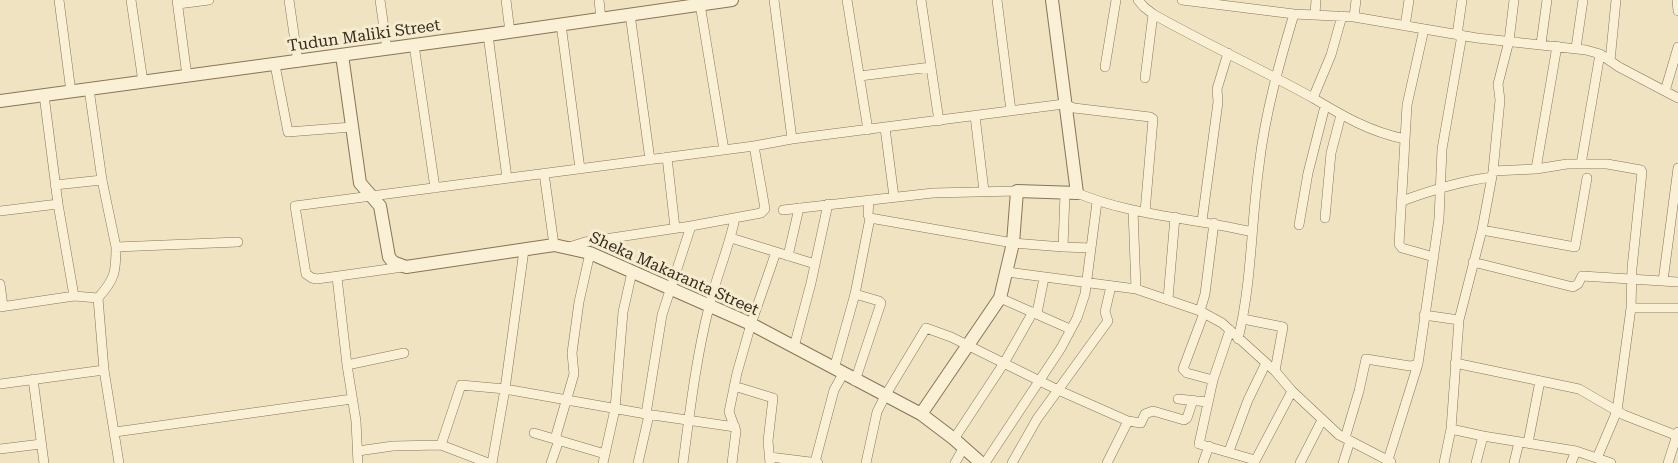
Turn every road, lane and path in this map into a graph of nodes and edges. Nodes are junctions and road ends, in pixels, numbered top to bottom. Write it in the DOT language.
graph roads {
  1 [pos="59,0"];
  2 [pos="131,0"];
  3 [pos="209,0"];
  4 [pos="289,0"];
  5 [pos="380,0"];
  6 [pos="506,0"];
  7 [pos="598,0"];
  8 [pos="727,0"];
  9 [pos="732,0"];
  10 [pos="774,0"];
  11 [pos="847,0"];
  12 [pos="921,0"];
  13 [pos="997,0"];
  14 [pos="1052,0"];
  15 [pos="1116,0"];
  16 [pos="1138,0"];
  17 [pos="1182,0"];
  18 [pos="1316,0"];
  19 [pos="1356,0"];
  20 [pos="1409,0"];
  21 [pos="1462,0"];
  22 [pos="1514,0"];
  23 [pos="1547,0"];
  24 [pos="1584,0"];
  25 [pos="1616,0"];
  26 [pos="1677,0"];
  27 [pos="178,2"];
  28 [pos="1242,3"];
  29 [pos="700,4"];
  30 [pos="1678,11"];
  31 [pos="630,14"];
  32 [pos="1154,14"];
  33 [pos="1294,14"];
  34 [pos="1316,14"];
  35 [pos="1342,16"];
  36 [pos="1354,17"];
  37 [pos="601,19"];
  38 [pos="561,24"];
  39 [pos="1405,26"];
  40 [pos="1424,29"];
  41 [pos="510,32"];
  42 [pos="488,35"];
  43 [pos="1460,35"];
  44 [pos="1509,41"];
  45 [pos="1541,44"];
  46 [pos="414,45"];
  47 [pos="1557,46"];
  48 [pos="1678,46"];
  49 [pos="1576,48"];
  50 [pos="387,49"];
  51 [pos="1228,53"];
  52 [pos="1600,54"];
  53 [pos="342,55"];
  54 [pos="1610,61"];
  55 [pos="298,62"];
  56 [pos="275,65"];
  57 [pos="931,67"];
  58 [pos="1105,67"];
  59 [pos="860,75"];
  60 [pos="187,76"];
  61 [pos="1144,78"];
  62 [pos="1275,79"];
  63 [pos="143,82"];
  64 [pos="89,89"];
  65 [pos="1665,91"];
  66 [pos="71,92"];
  67 [pos="44,95"];
  68 [pos="1313,98"];
  69 [pos="1678,98"];
  70 [pos="0,101"];
  71 [pos="1064,104"];
  72 [pos="1325,106"];
  73 [pos="1011,111"];
  74 [pos="1341,115"];
  75 [pos="975,116"];
  76 [pos="939,121"];
  77 [pos="352,127"];
  78 [pos="885,128"];
  79 [pos="868,130"];
  80 [pos="792,139"];
  81 [pos="1405,139"];
  82 [pos="754,146"];
  83 [pos="724,150"];
  84 [pos="667,157"];
  85 [pos="650,160"];
  86 [pos="1581,164"];
  87 [pos="1678,168"];
  88 [pos="580,169"];
  89 [pos="1536,169"];
  90 [pos="544,173"];
  91 [pos="1493,174"];
  92 [pos="507,178"];
  93 [pos="1587,178"];
  94 [pos="102,180"];
  95 [pos="55,185"];
  96 [pos="435,188"];
  97 [pos="1440,188"];
  98 [pos="984,191"];
  99 [pos="1017,191"];
  100 [pos="1071,193"];
  101 [pos="374,197"];
  102 [pos="894,197"];
  103 [pos="869,200"];
  104 [pos="1402,201"];
  105 [pos="1097,202"];
  106 [pos="58,204"];
  107 [pos="828,204"];
  108 [pos="799,207"];
  109 [pos="0,210"];
  110 [pos="783,210"];
  111 [pos="1133,210"];
  112 [pos="1145,212"];
  113 [pos="1175,217"];
  114 [pos="735,218"];
  115 [pos="870,218"];
  116 [pos="1325,218"];
  117 [pos="1202,221"];
  118 [pos="1214,223"];
  119 [pos="1299,225"];
  120 [pos="691,226"];
  121 [pos="675,228"];
  122 [pos="1482,230"];
  123 [pos="1252,232"];
  124 [pos="731,238"];
  125 [pos="238,242"];
  126 [pos="1013,243"];
  127 [pos="554,245"];
  128 [pos="116,247"];
  129 [pos="569,247"];
  130 [pos="1062,247"];
  131 [pos="1091,248"];
  132 [pos="524,250"];
  133 [pos="776,252"];
  134 [pos="590,253"];
  135 [pos="788,256"];
  136 [pos="1434,257"];
  137 [pos="1473,262"];
  138 [pos="815,264"];
  139 [pos="406,267"];
  140 [pos="632,272"];
  141 [pos="1008,272"];
  142 [pos="337,277"];
  143 [pos="1044,278"];
  144 [pos="1632,279"];
  145 [pos="1663,281"];
  146 [pos="1085,282"];
  147 [pos="1678,282"];
  148 [pos="0,284"];
  149 [pos="1111,285"];
  150 [pos="1136,289"];
  151 [pos="670,290"];
  152 [pos="855,294"];
  153 [pos="74,296"];
  154 [pos="98,298"];
  155 [pos="1000,298"];
  156 [pos="1168,300"];
  157 [pos="2,306"];
  158 [pos="709,306"];
  159 [pos="1678,308"];
  160 [pos="1631,309"];
  161 [pos="1202,312"];
  162 [pos="1035,313"];
  163 [pos="1424,315"];
  164 [pos="1243,319"];
  165 [pos="1459,320"];
  166 [pos="751,324"];
  167 [pos="1070,329"];
  168 [pos="1230,330"];
  169 [pos="1238,339"];
  170 [pos="968,344"];
  171 [pos="794,347"];
  172 [pos="404,353"];
  173 [pos="1004,363"];
  174 [pos="1266,363"];
  175 [pos="1455,363"];
  176 [pos="1418,364"];
  177 [pos="346,365"];
  178 [pos="104,370"];
  179 [pos="838,371"];
  180 [pos="1275,371"];
  181 [pos="33,379"];
  182 [pos="1039,380"];
  183 [pos="1213,380"];
  184 [pos="855,381"];
  185 [pos="1540,381"];
  186 [pos="0,384"];
  187 [pos="734,386"];
  188 [pos="506,389"];
  189 [pos="1058,390"];
  190 [pos="1292,391"];
  191 [pos="885,396"];
  192 [pos="352,399"];
  193 [pos="1178,399"];
  194 [pos="567,400"];
  195 [pos="1193,400"];
  196 [pos="1208,402"];
  197 [pos="615,409"];
  198 [pos="1617,411"];
  199 [pos="921,414"];
  200 [pos="647,415"];
  201 [pos="688,420"];
  202 [pos="1322,420"];
  203 [pos="1128,421"];
  204 [pos="735,427"];
  205 [pos="1451,429"];
  206 [pos="115,432"];
  207 [pos="534,433"];
  208 [pos="1678,434"];
  209 [pos="1483,436"];
  210 [pos="954,439"];
  211 [pos="557,440"];
  212 [pos="1347,440"];
  213 [pos="1523,442"];
  214 [pos="41,444"];
  215 [pos="441,445"];
  216 [pos="1209,446"];
  217 [pos="963,447"];
  218 [pos="0,449"];
  219 [pos="1229,451"];
  220 [pos="1576,451"];
  221 [pos="358,452"];
  222 [pos="604,458"];
  223 [pos="1597,458"];
  224 [pos="770,460"];
  225 [pos="1255,461"];
  226 [pos="1390,462"];
  227 [pos="44,463"];
  228 [pos="119,463"];
  229 [pos="358,463"];
  230 [pos="490,463"];
  231 [pos="551,463"];
  232 [pos="638,463"];
  233 [pos="683,463"];
  234 [pos="732,463"];
  235 [pos="817,463"];
  236 [pos="867,463"];
  237 [pos="955,463"];
  238 [pos="983,463"];
  239 [pos="1012,463"];
  240 [pos="1107,463"];
  241 [pos="1203,463"];
  242 [pos="1299,463"];
  243 [pos="1343,463"];
  244 [pos="1444,463"];
  245 [pos="1476,463"];
  246 [pos="1514,463"];
  247 [pos="1571,463"];
  248 [pos="1611,463"];
  249 [pos="1668,463"];
  1 -- 66 [label="street"];
  2 -- 63 [label="street"];
  3 -- 27 [label="street"];
  4 -- 55 [label="street"];
  5 -- 50 [label="street"];
  6 -- 41 [label="street"];
  7 -- 37 [label="street"];
  8 -- 9 [label="street, Tudun Maliki Street"];
  8 -- 29 [label="street, Tudun Maliki Street"];
  10 -- 80 [label="street"];
  11 -- 59 [label="street"];
  12 -- 57 [label="street"];
  13 -- 73 [label="street"];
  14 -- 71 [label="street"];
  15 -- 58 [label="street"];
  16 -- 32 [label="street"];
  17 -- 28 [label="street"];
  18 -- 34 [label="street"];
  19 -- 36 [label="street"];
  20 -- 39 [label="street"];
  21 -- 43 [label="street"];
  22 -- 44 [label="street"];
  23 -- 45 [label="street"];
  24 -- 49 [label="street"];
  25 -- 54 [label="street"];
  26 -- 30 [label="street"];
  27 -- 60 [label="street"];
  28 -- 33 [label="street"];
  29 -- 31 [label="street, Tudun Maliki Street"];
  29 -- 83 [label="street"];
  31 -- 37 [label="street, Tudun Maliki Street"];
  31 -- 85 [label="street"];
  32 -- 51 [label="street"];
  32 -- 61 [label="street"];
  33 -- 34 [label="street"];
  33 -- 62 [label="street"];
  34 -- 35 [label="street"];
  35 -- 36 [label="street"];
  35 -- 68 [label="street"];
  36 -- 39 [label="street"];
  37 -- 38 [label="street, Tudun Maliki Street"];
  38 -- 41 [label="street, Tudun Maliki Street"];
  38 -- 88 [label="street"];
  39 -- 40 [label="street"];
  40 -- 43 [label="street"];
  40 -- 81 [label="street"];
  41 -- 42 [label="street, Tudun Maliki Street"];
  42 -- 46 [label="street, Tudun Maliki Street"];
  42 -- 92 [label="street"];
  43 -- 44 [label="street"];
  43 -- 97 [label="street"];
  44 -- 45 [label="street"];
  44 -- 91 [label="street"];
  45 -- 47 [label="street"];
  46 -- 50 [label="street, Tudun Maliki Street"];
  46 -- 96 [label="street"];
  47 -- 49 [label="street"];
  47 -- 89 [label="street"];
  48 -- 65 [label="street"];
  49 -- 52 [label="street"];
  50 -- 53 [label="street, Tudun Maliki Street"];
  51 -- 62 [label="street"];
  51 -- 117 [label="street"];
  52 -- 54 [label="street"];
  52 -- 86 [label="street"];
  53 -- 55 [label="street, Tudun Maliki Street"];
  53 -- 77 [label="street"];
  54 -- 65 [label="street"];
  55 -- 56 [label="street, Tudun Maliki Street"];
  56 -- 60 [label="street, Tudun Maliki Street"];
  56 -- 77 [label="street"];
  57 -- 59 [label="street"];
  57 -- 76 [label="street"];
  59 -- 79 [label="street"];
  60 -- 63 [label="street, Tudun Maliki Street"];
  62 -- 68 [label="street"];
  62 -- 123 [label="street"];
  63 -- 64 [label="street, Tudun Maliki Street"];
  64 -- 66 [label="street, Tudun Maliki Street"];
  64 -- 94 [label="street"];
  65 -- 69 [label="street"];
  66 -- 67 [label="street, Tudun Maliki Street"];
  67 -- 70 [label="street, Tudun Maliki Street"];
  67 -- 95 [label="street"];
  68 -- 72 [label="street"];
  71 -- 73 [label="street"];
  71 -- 100 [label="street"];
  71 -- 112 [label="street"];
  72 -- 74 [label="street"];
  72 -- 119 [label="street"];
  73 -- 75 [label="street"];
  74 -- 81 [label="street"];
  74 -- 116 [label="street"];
  75 -- 76 [label="street"];
  75 -- 98 [label="street"];
  76 -- 78 [label="street"];
  77 -- 101 [label="street"];
  78 -- 79 [label="street"];
  78 -- 102 [label="street"];
  79 -- 80 [label="street"];
  80 -- 82 [label="street"];
  81 -- 104 [label="street"];
  82 -- 83 [label="street"];
  82 -- 114 [label="street"];
  83 -- 84 [label="street"];
  84 -- 85 [label="street"];
  84 -- 121 [label="street"];
  85 -- 88 [label="street"];
  86 -- 89 [label="street"];
  86 -- 144 [label="street"];
  87 -- 145 [label="street"];
  88 -- 90 [label="street"];
  89 -- 91 [label="street"];
  90 -- 92 [label="street"];
  90 -- 127 [label="street"];
  91 -- 97 [label="street"];
  91 -- 122 [label="street"];
  92 -- 96 [label="street"];
  93 -- 122 [label="street"];
  94 -- 95 [label="street"];
  94 -- 128 [label="street"];
  95 -- 106 [label="street"];
  96 -- 101 [label="street"];
  97 -- 104 [label="street"];
  97 -- 136 [label="street"];
  98 -- 99 [label="street"];
  98 -- 102 [label="street"];
  99 -- 100 [label="street"];
  99 -- 126 [label="street"];
  100 -- 105 [label="street"];
  100 -- 130 [label="street"];
  101 -- 139 [label="street"];
  101 -- 142 [label="street"];
  102 -- 103 [label="street"];
  103 -- 107 [label="street"];
  103 -- 115 [label="street"];
  104 -- 136 [label="street"];
  105 -- 111 [label="street"];
  105 -- 131 [label="street"];
  106 -- 109 [label="street"];
  106 -- 153 [label="street"];
  107 -- 108 [label="street"];
  107 -- 138 [label="street"];
  108 -- 110 [label="street"];
  108 -- 135 [label="street"];
  111 -- 112 [label="street"];
  111 -- 150 [label="street"];
  112 -- 113 [label="street"];
  113 -- 117 [label="street"];
  113 -- 156 [label="street"];
  114 -- 120 [label="street"];
  114 -- 124 [label="street"];
  115 -- 126 [label="street"];
  115 -- 152 [label="street"];
  117 -- 118 [label="street"];
  118 -- 123 [label="street"];
  118 -- 161 [label="street"];
  120 -- 121 [label="street"];
  120 -- 151 [label="street"];
  121 -- 129 [label="street"];
  122 -- 137 [label="street"];
  123 -- 164 [label="street"];
  124 -- 133 [label="street"];
  124 -- 158 [label="street"];
  125 -- 128 [label="street"];
  126 -- 130 [label="street"];
  126 -- 141 [label="street"];
  127 -- 129 [label="street, Sheka Makaranta Street"];
  127 -- 132 [label="street, Sheka Makaranta Street"];
  128 -- 154 [label="street"];
  129 -- 134 [label="street, Sheka Makaranta Street"];
  130 -- 131 [label="street"];
  131 -- 146 [label="street"];
  132 -- 139 [label="street, Sheka Makaranta Street"];
  132 -- 188 [label="street"];
  133 -- 135 [label="street"];
  133 -- 166 [label="street"];
  134 -- 140 [label="street, Sheka Makaranta Street"];
  134 -- 194 [label="street"];
  135 -- 138 [label="street"];
  136 -- 163 [label="street"];
  137 -- 144 [label="street"];
  137 -- 165 [label="street"];
  138 -- 171 [label="street"];
  139 -- 142 [label="street"];
  140 -- 151 [label="street, Sheka Makaranta Street"];
  140 -- 197 [label="street"];
  141 -- 143 [label="street"];
  141 -- 155 [label="street"];
  142 -- 177 [label="street"];
  143 -- 146 [label="street"];
  143 -- 162 [label="street"];
  144 -- 145 [label="street"];
  144 -- 160 [label="street"];
  145 -- 147 [label="street"];
  146 -- 149 [label="street"];
  146 -- 167 [label="street"];
  148 -- 157 [label="street"];
  149 -- 150 [label="street"];
  149 -- 189 [label="street"];
  150 -- 156 [label="street"];
  151 -- 158 [label="street, Sheka Makaranta Street"];
  151 -- 200 [label="street"];
  152 -- 179 [label="street"];
  152 -- 184 [label="street"];
  153 -- 154 [label="street"];
  153 -- 157 [label="street"];
  154 -- 178 [label="street"];
  155 -- 162 [label="street"];
  155 -- 170 [label="street"];
  156 -- 161 [label="street"];
  158 -- 166 [label="street, Sheka Makaranta Street"];
  158 -- 201 [label="street"];
  159 -- 160 [label="street"];
  160 -- 198 [label="street"];
  161 -- 168 [label="street"];
  161 -- 183 [label="street"];
  162 -- 167 [label="street"];
  162 -- 173 [label="street"];
  163 -- 165 [label="street"];
  163 -- 176 [label="street"];
  164 -- 169 [label="street"];
  164 -- 180 [label="street"];
  165 -- 175 [label="street"];
  166 -- 171 [label="street, Sheka Makaranta Street"];
  166 -- 187 [label="street"];
  167 -- 182 [label="street"];
  168 -- 169 [label="street"];
  168 -- 183 [label="street"];
  169 -- 174 [label="street"];
  170 -- 173 [label="street"];
  170 -- 191 [label="street"];
  170 -- 199 [label="street"];
  171 -- 179 [label="street, Sheka Makaranta Street"];
  172 -- 177 [label="street"];
  173 -- 182 [label="street"];
  173 -- 210 [label="street"];
  174 -- 180 [label="street"];
  174 -- 219 [label="street"];
  175 -- 185 [label="street"];
  175 -- 205 [label="street"];
  176 -- 212 [label="street"];
  176 -- 226 [label="street"];
  177 -- 192 [label="street"];
  178 -- 181 [label="street"];
  178 -- 206 [label="street"];
  179 -- 184 [label="street, Sheka Makaranta Street"];
  179 -- 235 [label="street"];
  180 -- 190 [label="street"];
  181 -- 186 [label="street"];
  181 -- 214 [label="street"];
  182 -- 189 [label="street"];
  182 -- 238 [label="street"];
  183 -- 196 [label="street"];
  184 -- 191 [label="street, Sheka Makaranta Street"];
  185 -- 198 [label="street"];
  185 -- 213 [label="street"];
  187 -- 204 [label="street"];
  187 -- 224 [label="street"];
  188 -- 194 [label="street"];
  188 -- 215 [label="street"];
  188 -- 230 [label="street"];
  189 -- 203 [label="street"];
  189 -- 239 [label="street"];
  190 -- 202 [label="street"];
  190 -- 225 [label="street"];
  191 -- 199 [label="street, Sheka Makaranta Street"];
  191 -- 236 [label="street"];
  192 -- 206 [label="street"];
  192 -- 221 [label="street"];
  193 -- 195 [label="street"];
  194 -- 197 [label="street"];
  194 -- 211 [label="street"];
  195 -- 196 [label="street"];
  195 -- 203 [label="street"];
  196 -- 216 [label="street"];
  197 -- 200 [label="street"];
  197 -- 222 [label="street"];
  198 -- 208 [label="street"];
  198 -- 223 [label="street"];
  199 -- 210 [label="street, Sheka Makaranta Street"];
  200 -- 201 [label="street"];
  200 -- 232 [label="street"];
  201 -- 204 [label="street"];
  201 -- 233 [label="street"];
  202 -- 212 [label="street"];
  202 -- 242 [label="street"];
  203 -- 240 [label="street"];
  204 -- 234 [label="street"];
  205 -- 209 [label="street"];
  205 -- 244 [label="street"];
  206 -- 228 [label="street"];
  207 -- 211 [label="street"];
  208 -- 249 [label="street"];
  209 -- 213 [label="street"];
  209 -- 245 [label="street"];
  210 -- 217 [label="street, Sheka Makaranta Street"];
  211 -- 222 [label="street"];
  211 -- 231 [label="street"];
  212 -- 226 [label="street"];
  212 -- 243 [label="street"];
  213 -- 220 [label="street"];
  213 -- 246 [label="street"];
  214 -- 218 [label="street"];
  214 -- 227 [label="street"];
  215 -- 221 [label="street"];
  215 -- 230 [label="street"];
  216 -- 219 [label="street"];
  216 -- 241 [label="street"];
  217 -- 237 [label="street"];
  217 -- 238 [label="street, Sheka Makaranta Street"];
  219 -- 225 [label="street"];
  220 -- 223 [label="street"];
  220 -- 247 [label="street"];
  221 -- 229 [label="street"];
  223 -- 248 [label="street"];
  224 -- 235 [label="street"];
}
